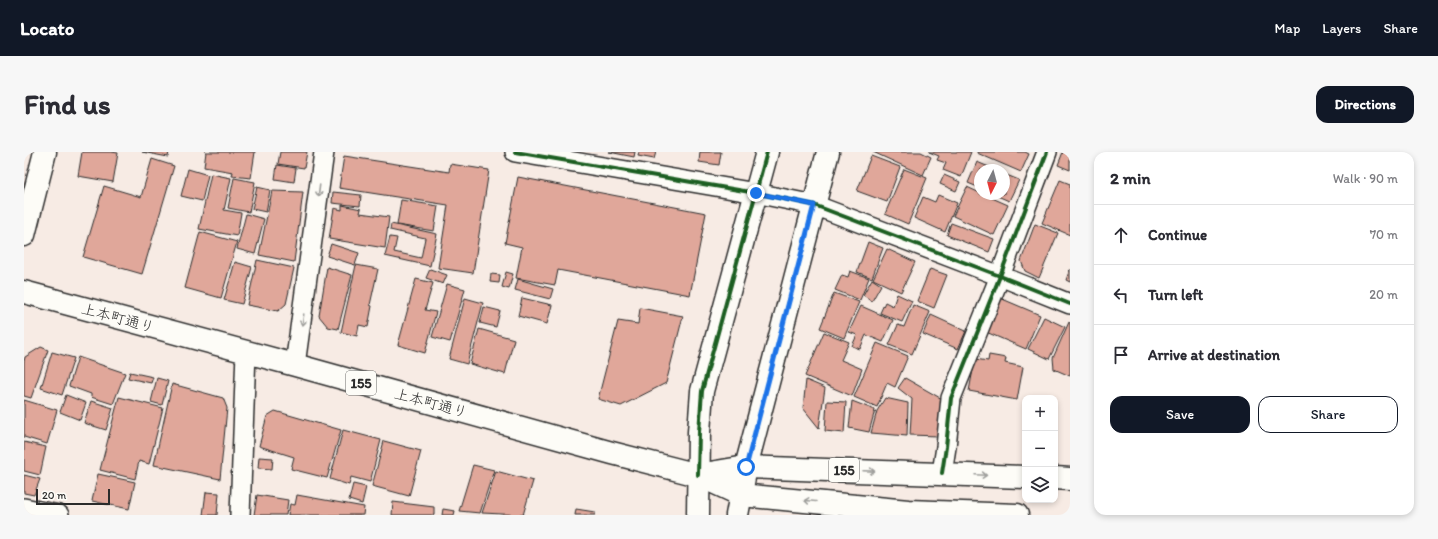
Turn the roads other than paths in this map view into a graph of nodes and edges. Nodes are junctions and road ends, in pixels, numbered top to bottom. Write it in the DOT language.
graph roads {
  1 [pos="45,152"];
  2 [pos="324,152"];
  3 [pos="515,152"];
  4 [pos="767,152"];
  5 [pos="828,152"];
  6 [pos="1047,152"];
  7 [pos="756,193"];
  8 [pos="814,205"];
  9 [pos="24,235"];
  10 [pos="1000,276"];
  11 [pos="24,292"];
  12 [pos="1070,304"];
  13 [pos="246,352"];
  14 [pos="296,365"];
  15 [pos="746,467"];
  16 [pos="942,473"];
  17 [pos="698,475"];
  18 [pos="1022,477"];
  19 [pos="1058,478"];
  20 [pos="1070,479"];
  21 [pos="739,505"];
  22 [pos="24,508"];
  23 [pos="908,513"];
  24 [pos="59,515"];
  25 [pos="240,515"];
  26 [pos="698,515"];
  27 [pos="1017,515"];
  1 -- 9 [label="main road"];
  2 -- 14 [label="street, one-way"];
  3 -- 7 [label="street"];
  4 -- 7 [label="main road"];
  5 -- 8 [label="main road"];
  6 -- 10 [label="street"];
  7 -- 8 [label="street"];
  7 -- 17 [label="main road"];
  8 -- 10 [label="street"];
  8 -- 15 [label="main road"];
  10 -- 12 [label="street"];
  10 -- 16 [label="street"];
  11 -- 13 [label="main road, 上本町通り / 155"];
  13 -- 14 [label="main road, 上本町通り / 155"];
  13 -- 25 [label="street"];
  14 -- 17 [label="main road, 上本町通り / 155"];
  15 -- 16 [label="main road, 155, one-way"];
  15 -- 17 [label="main road, 155"];
  15 -- 21 [label="main road"];
  16 -- 18 [label="main road, 155, one-way"];
  17 -- 21 [label="main road, 155"];
  17 -- 26 [label="main road"];
  19 -- 20 [label="main road"];
  23 -- 21 [label="main road, 155, one-way"];
  22 -- 24 [label="street"];
  23 -- 27 [label="main road, 155"];
}
